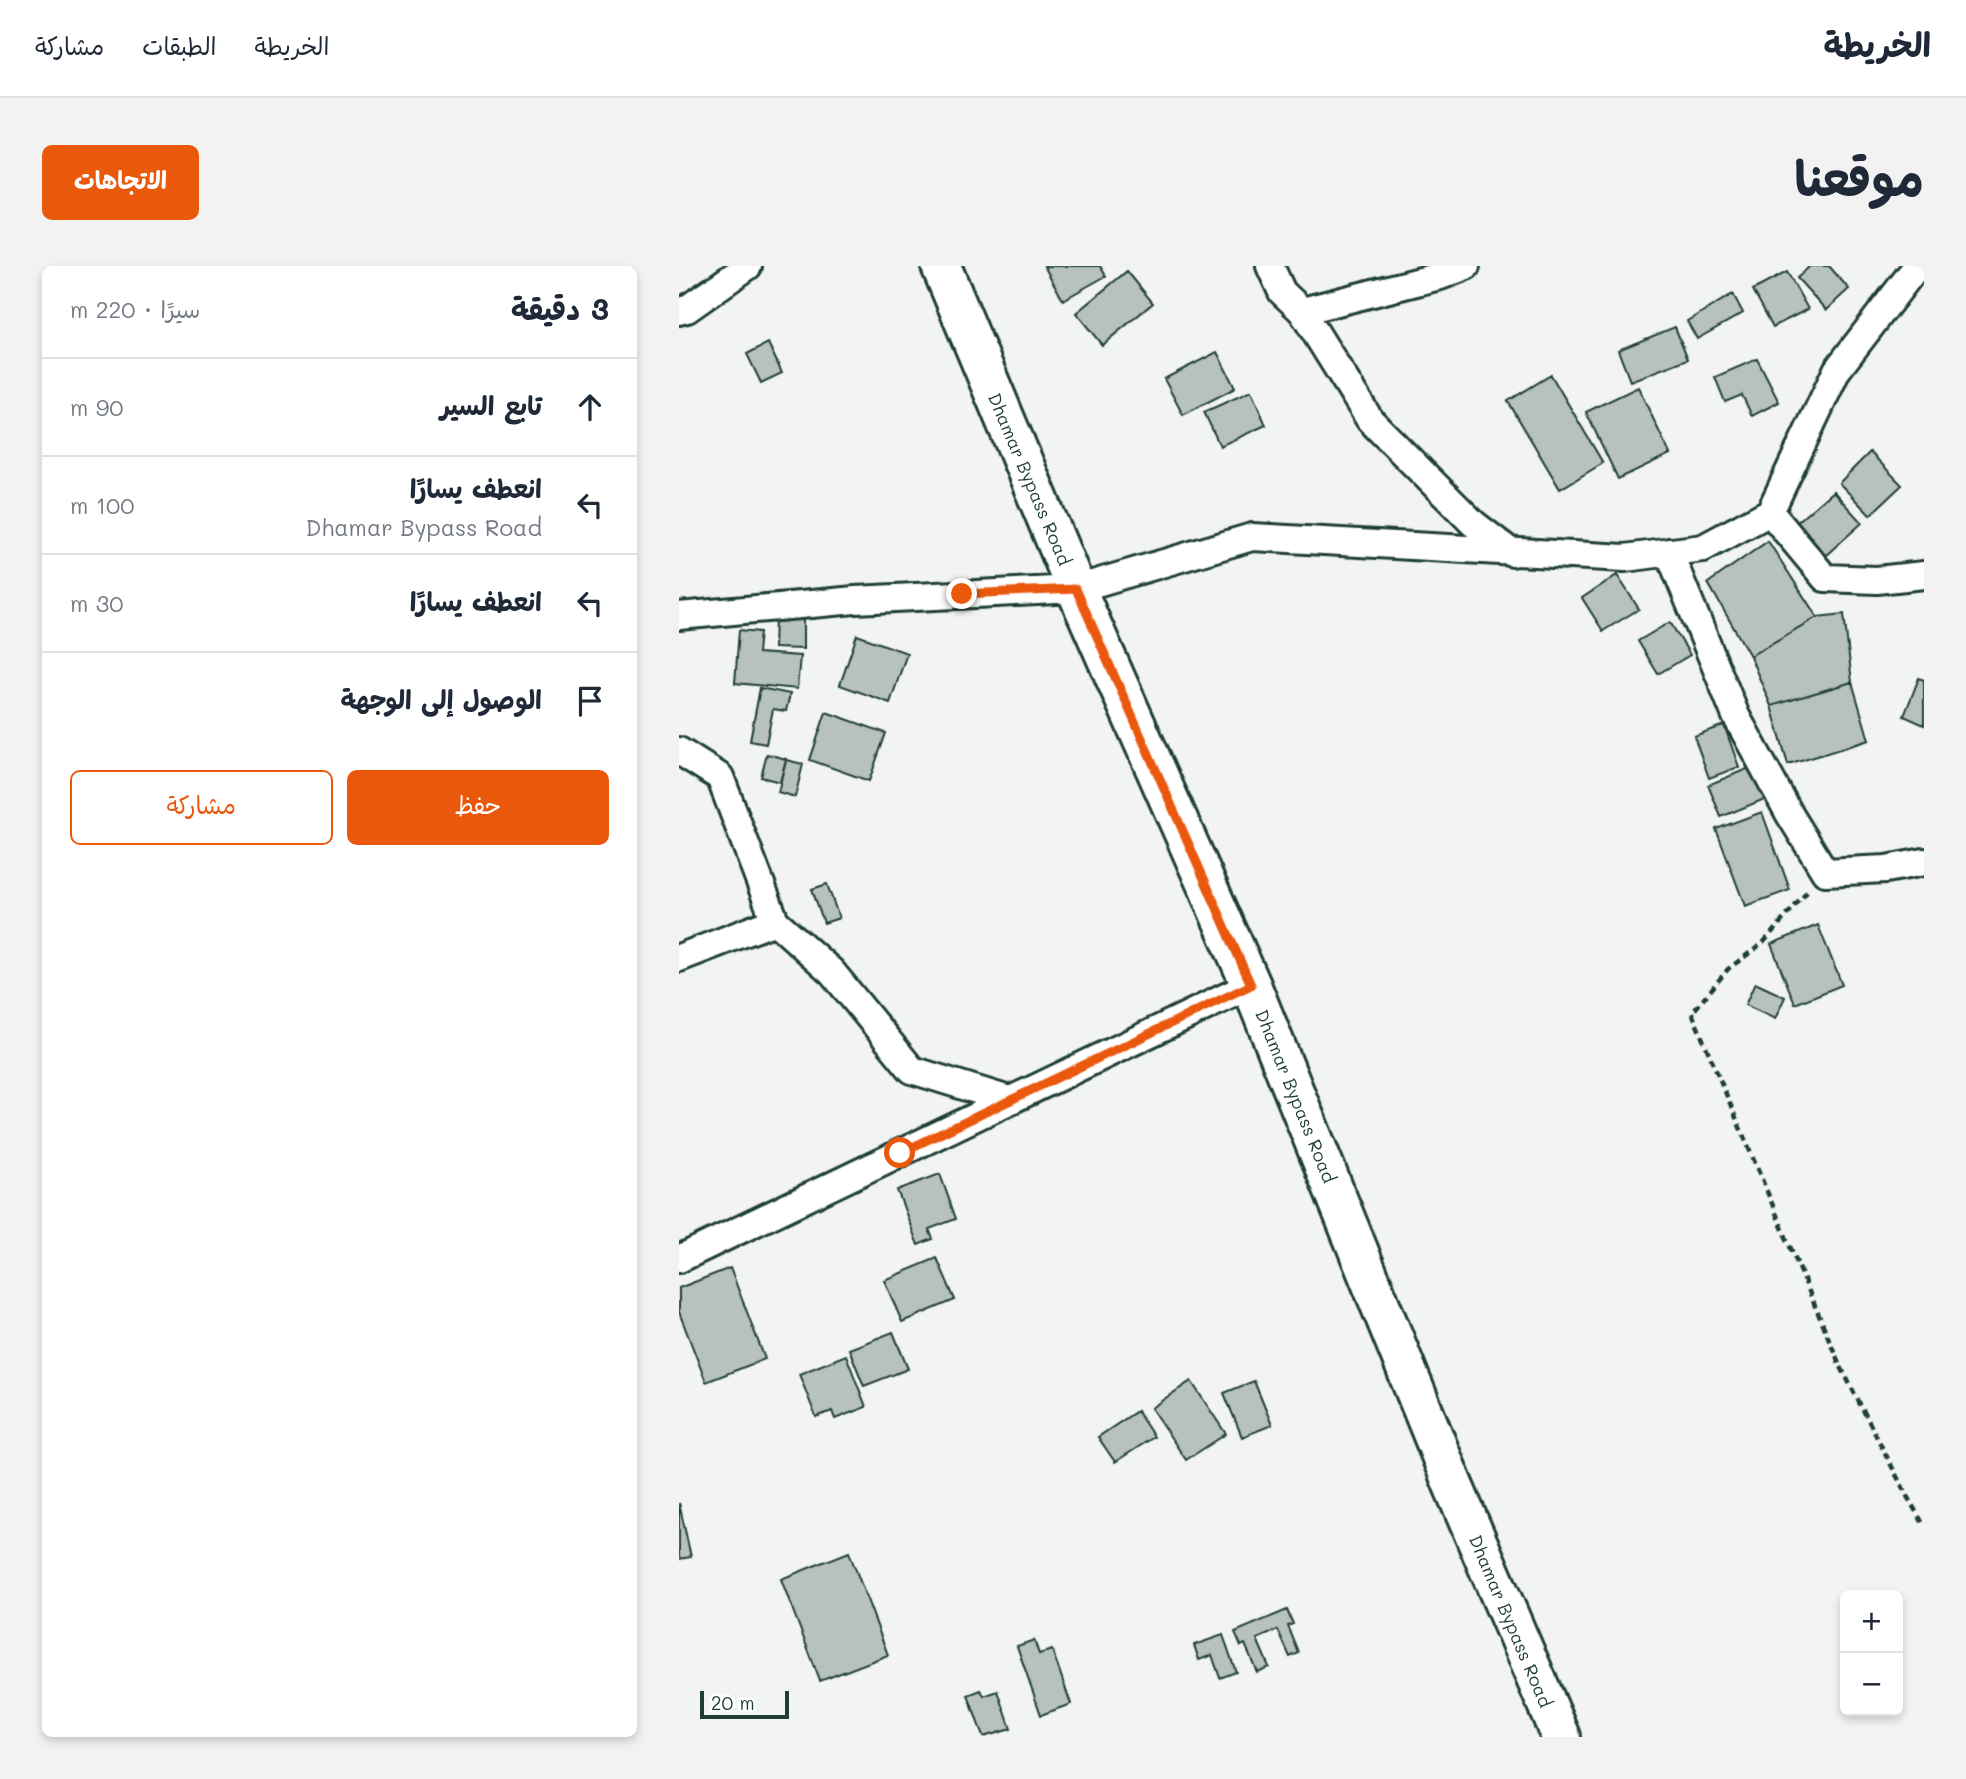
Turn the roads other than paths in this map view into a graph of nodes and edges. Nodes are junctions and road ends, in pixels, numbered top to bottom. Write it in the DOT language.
graph roads {
  1 [pos="748,266"];
  2 [pos="941,266"];
  3 [pos="1270,266"];
  4 [pos="1466,266"];
  5 [pos="1917,266"];
  6 [pos="679,311"];
  7 [pos="1302,311"];
  8 [pos="1770,512"];
  9 [pos="1669,552"];
  10 [pos="1512,553"];
  11 [pos="1924,575"];
  12 [pos="1076,589"];
  13 [pos="679,616"];
  14 [pos="679,751"];
  15 [pos="1924,863"];
  16 [pos="775,921"];
  17 [pos="679,958"];
  18 [pos="1251,985"];
  19 [pos="1009,1100"];
  20 [pos="679,1259"];
  21 [pos="1561,1737"];
  1 -- 6 [label="street"];
  2 -- 12 [label="main road, Dhamar Bypass Road"];
  3 -- 7 [label="street"];
  4 -- 7 [label="street"];
  5 -- 8 [label="street"];
  7 -- 10 [label="street"];
  8 -- 9 [label="street"];
  8 -- 11 [label="street"];
  9 -- 10 [label="street"];
  9 -- 15 [label="street"];
  10 -- 12 [label="street"];
  12 -- 13 [label="street"];
  12 -- 18 [label="main road, Dhamar Bypass Road"];
  14 -- 16 [label="street"];
  16 -- 17 [label="street"];
  16 -- 19 [label="street"];
  18 -- 19 [label="street"];
  18 -- 21 [label="main road, Dhamar Bypass Road"];
  19 -- 20 [label="street"];
}
